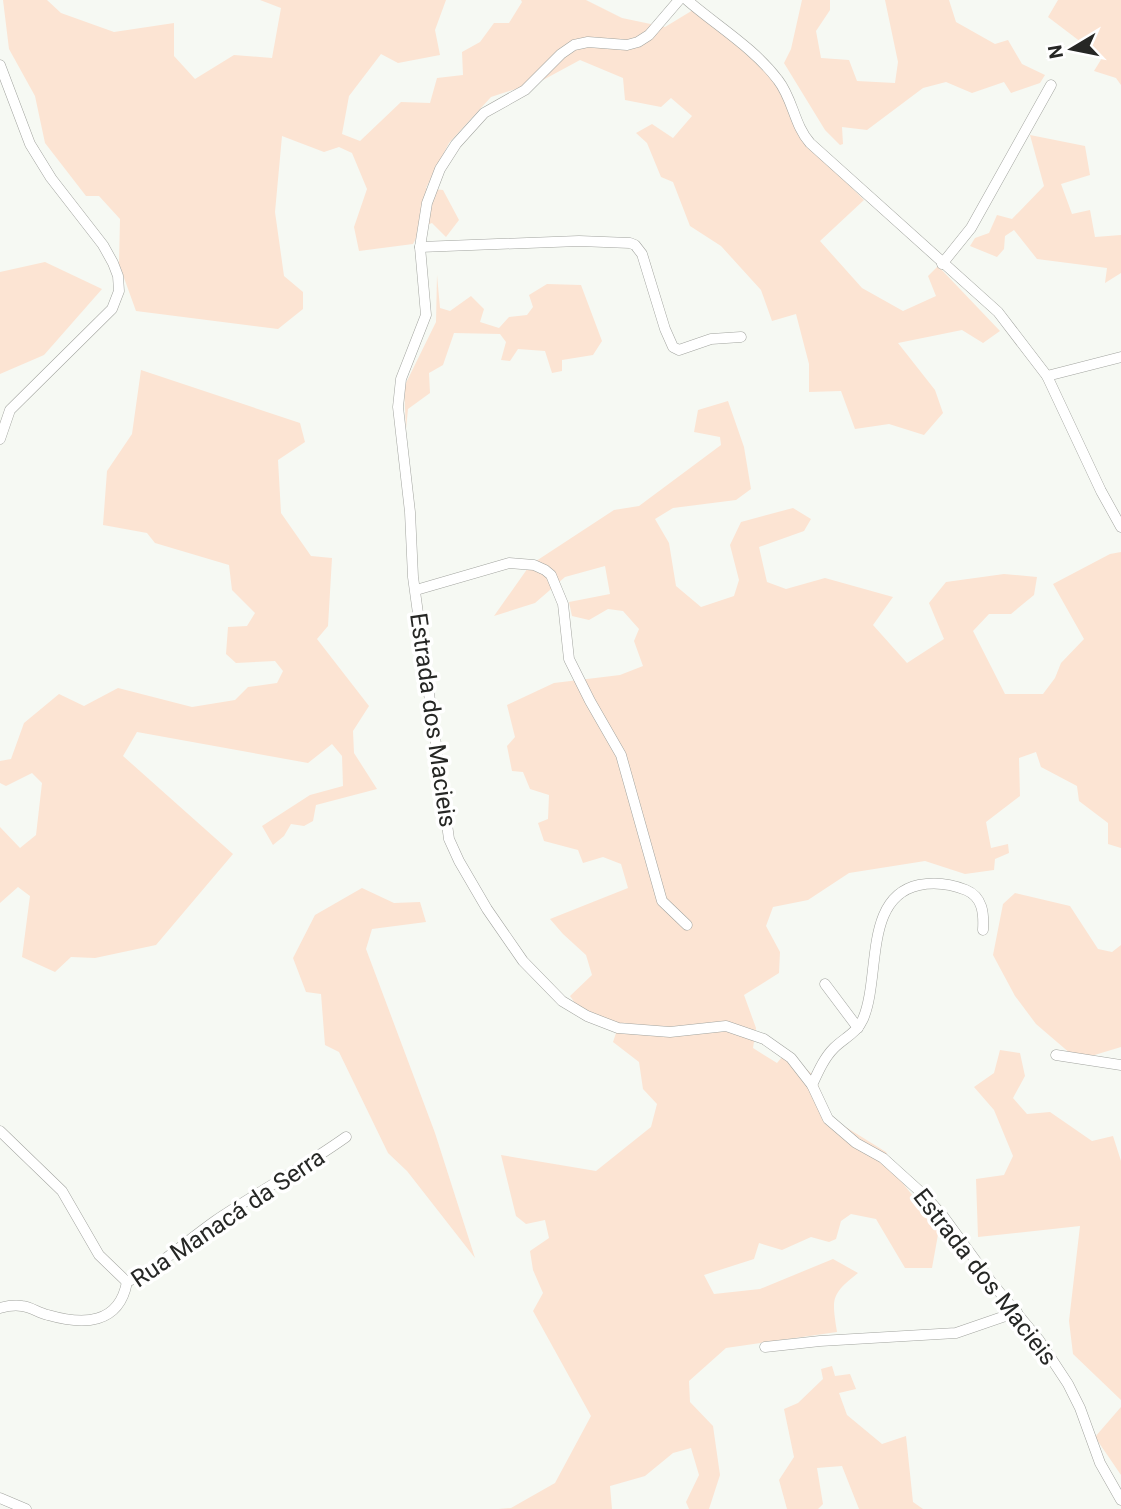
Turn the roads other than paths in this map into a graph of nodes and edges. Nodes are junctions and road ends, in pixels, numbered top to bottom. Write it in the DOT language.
graph roads {
  1 [pos="679,0"];
  2 [pos="687,0"];
  3 [pos="0,65"];
  4 [pos="1051,85"];
  5 [pos="420,247"];
  6 [pos="942,264"];
  7 [pos="741,337"];
  8 [pos="1121,357"];
  9 [pos="1047,376"];
  10 [pos="0,439"];
  11 [pos="1121,527"];
  12 [pos="416,590"];
  13 [pos="687,925"];
  14 [pos="983,930"];
  15 [pos="825,984"];
  16 [pos="858,1028"];
  17 [pos="1056,1055"];
  18 [pos="1121,1065"];
  19 [pos="812,1085"];
  20 [pos="0,1131"];
  21 [pos="346,1137"];
  22 [pos="127,1282"];
  23 [pos="0,1308"];
  24 [pos="1017,1312"];
  25 [pos="765,1347"];
  26 [pos="0,1498"];
  27 [pos="1121,1500"];
  28 [pos="26,1509"];
  1 -- 5 [label="street, Estrada dos Macieis"];
  2 -- 6 [label="street"];
  3 -- 10 [label="street"];
  4 -- 6 [label="street"];
  5 -- 7 [label="street"];
  5 -- 12 [label="street, Estrada dos Macieis"];
  6 -- 9 [label="street"];
  8 -- 9 [label="street"];
  9 -- 11 [label="street"];
  12 -- 13 [label="street"];
  12 -- 19 [label="street, Estrada dos Macieis"];
  14 -- 16 [label="street"];
  15 -- 16 [label="street"];
  16 -- 19 [label="street"];
  17 -- 18 [label="street"];
  19 -- 24 [label="street, Estrada dos Macieis"];
  20 -- 22 [label="street"];
  21 -- 22 [label="street, Rua Manacá da Serra"];
  22 -- 23 [label="street, Rua Manacá da Serra"];
  24 -- 25 [label="street"];
  24 -- 27 [label="street, Estrada dos Macieis"];
  26 -- 28 [label="street"];
}
